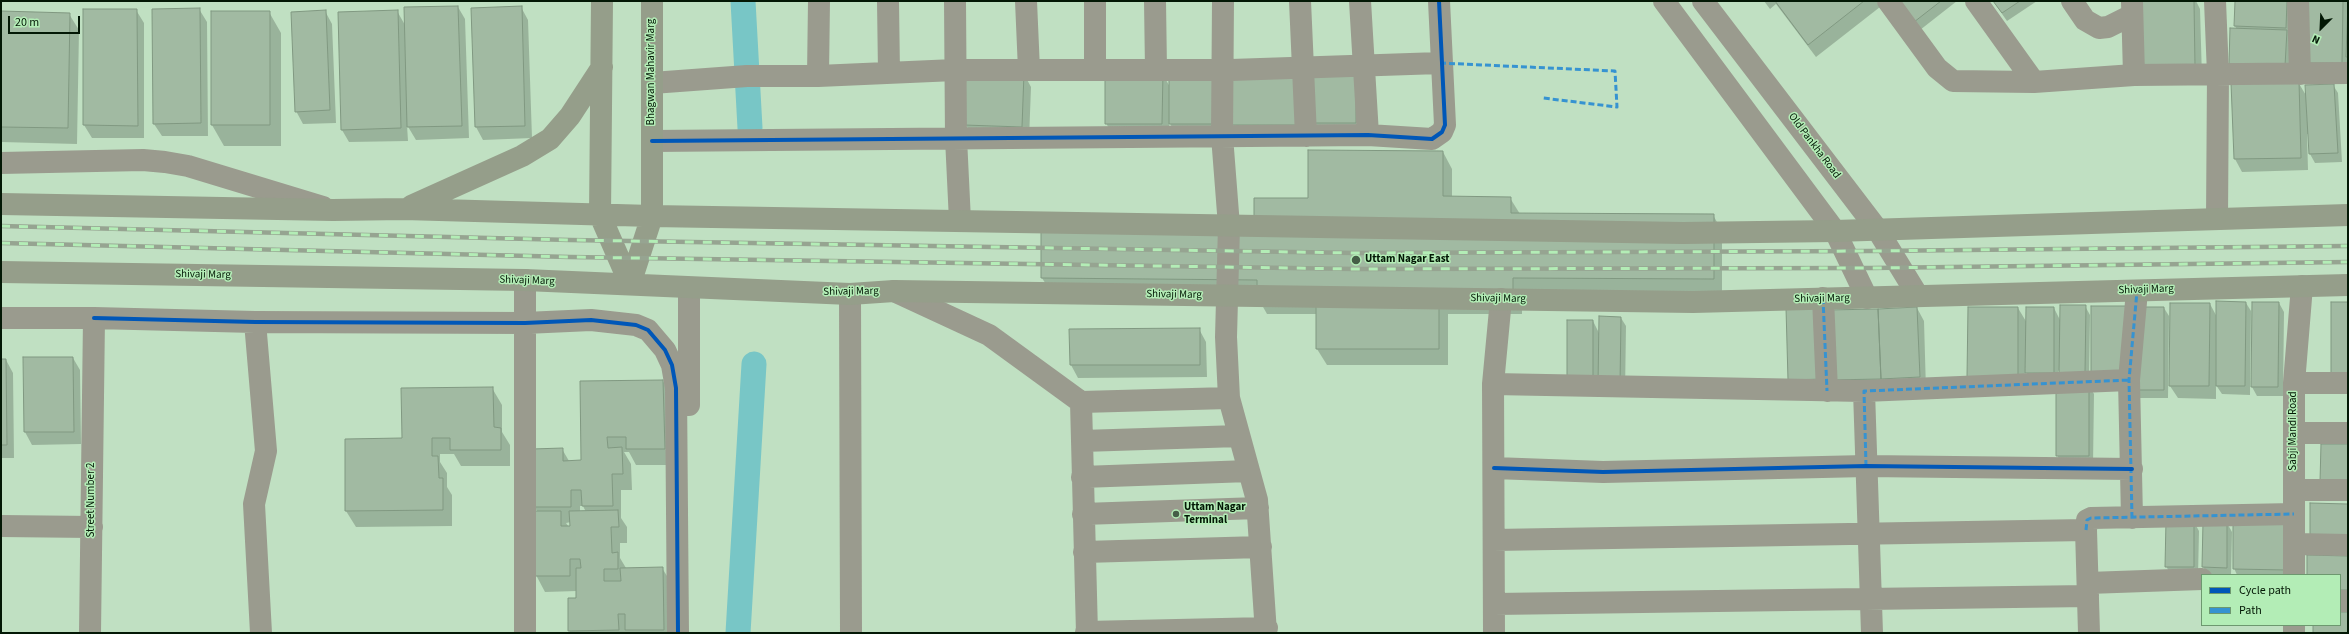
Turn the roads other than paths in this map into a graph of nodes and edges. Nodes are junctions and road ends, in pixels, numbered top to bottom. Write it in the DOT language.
graph roads {
  1 [pos="602,1"];
  2 [pos="652,1"];
  3 [pos="819,1"];
  4 [pos="888,1"];
  5 [pos="955,1"];
  6 [pos="1026,1"];
  7 [pos="1095,1"];
  8 [pos="1155,1"];
  9 [pos="1223,1"];
  10 [pos="1300,1"];
  11 [pos="1360,1"];
  12 [pos="1439,1"];
  13 [pos="1664,1"];
  14 [pos="1703,1"];
  15 [pos="1888,1"];
  16 [pos="1976,1"];
  17 [pos="2072,1"];
  18 [pos="2215,1"];
  19 [pos="2298,1"];
  20 [pos="2132,8"];
  21 [pos="1440,63"];
  22 [pos="1362,66"];
  23 [pos="1304,67"];
  24 [pos="602,68"];
  25 [pos="955,70"];
  26 [pos="1029,70"];
  27 [pos="1095,70"];
  28 [pos="1156,70"];
  29 [pos="1222,70"];
  30 [pos="889,73"];
  31 [pos="2348,73"];
  32 [pos="2218,74"];
  33 [pos="2300,74"];
  34 [pos="2134,75"];
  35 [pos="818,76"];
  36 [pos="2034,82"];
  37 [pos="652,83"];
  38 [pos="1368,135"];
  39 [pos="1222,136"];
  40 [pos="1306,136"];
  41 [pos="956,138"];
  42 [pos="652,142"];
  43 [pos="1,163"];
  44 [pos="1,204"];
  45 [pos="404,209"];
  46 [pos="333,210"];
  47 [pos="600,215"];
  48 [pos="2348,215"];
  49 [pos="652,216"];
  50 [pos="2217,219"];
  51 [pos="960,221"];
  52 [pos="1229,226"];
  53 [pos="1877,229"];
  54 [pos="1835,231"];
  55 [pos="1,272"];
  56 [pos="525,280"];
  57 [pos="630,284"];
  58 [pos="2348,285"];
  59 [pos="2302,286"];
  60 [pos="689,288"];
  61 [pos="894,290"];
  62 [pos="2137,291"];
  63 [pos="850,294"];
  64 [pos="1227,295"];
  65 [pos="1918,296"];
  66 [pos="1823,298"];
  67 [pos="1867,298"];
  68 [pos="1501,299"];
  69 [pos="1,318"];
  70 [pos="94,318"];
  71 [pos="255,322"];
  72 [pos="525,324"];
  73 [pos="2129,380"];
  74 [pos="2294,383"];
  75 [pos="2348,383"];
  76 [pos="1493,384"];
  77 [pos="1827,391"];
  78 [pos="1864,391"];
  79 [pos="1229,398"];
  80 [pos="1081,402"];
  81 [pos="2294,433"];
  82 [pos="2348,433"];
  83 [pos="1239,436"];
  84 [pos="1082,441"];
  85 [pos="1866,466"];
  86 [pos="1494,468"];
  87 [pos="2132,469"];
  88 [pos="1249,471"];
  89 [pos="1082,477"];
  90 [pos="2294,490"];
  91 [pos="2348,490"];
  92 [pos="1258,508"];
  93 [pos="1083,514"];
  94 [pos="2294,514"];
  95 [pos="2132,518"];
  96 [pos="1,526"];
  97 [pos="92,527"];
  98 [pos="2086,530"];
  99 [pos="1869,535"];
  100 [pos="1494,540"];
  101 [pos="2294,544"];
  102 [pos="2348,545"];
  103 [pos="1261,547"];
  104 [pos="1084,552"];
  105 [pos="2294,574"];
  106 [pos="2201,579"];
  107 [pos="2088,589"];
  108 [pos="1872,599"];
  109 [pos="1494,604"];
  110 [pos="1266,630"];
  111 [pos="1086,632"];
  112 [pos="90,633"];
  113 [pos="260,633"];
  114 [pos="525,633"];
  115 [pos="678,633"];
  116 [pos="690,633"];
  117 [pos="852,633"];
  118 [pos="1494,633"];
  119 [pos="1872,633"];
  120 [pos="2089,633"];
  1 -- 24 [label="main road"];
  2 -- 37 [label="main road, Bhagwan Mahavir Marg"];
  3 -- 35 [label="street"];
  4 -- 30 [label="street"];
  5 -- 25 [label="street"];
  6 -- 26 [label="street"];
  7 -- 27 [label="street"];
  8 -- 28 [label="street"];
  9 -- 29 [label="street"];
  10 -- 23 [label="street"];
  11 -- 22 [label="street"];
  12 -- 21 [label="street"];
  13 -- 54 [label="street"];
  14 -- 53 [label="street, Old Pankha Road"];
  15 -- 36 [label="street"];
  16 -- 36 [label="street"];
  17 -- 20 [label="street"];
  18 -- 32 [label="street"];
  19 -- 33 [label="street"];
  20 -- 34 [label="street"];
  21 -- 22 [label="street"];
  21 -- 38 [label="street"];
  22 -- 23 [label="street"];
  22 -- 38 [label="street"];
  23 -- 29 [label="street"];
  23 -- 40 [label="street"];
  24 -- 45 [label="main road"];
  24 -- 47 [label="main road"];
  25 -- 26 [label="street"];
  25 -- 30 [label="street"];
  25 -- 41 [label="street"];
  26 -- 27 [label="street"];
  27 -- 28 [label="street"];
  28 -- 29 [label="street"];
  29 -- 39 [label="street"];
  30 -- 35 [label="street"];
  31 -- 33 [label="street"];
  32 -- 33 [label="street"];
  32 -- 34 [label="street"];
  32 -- 50 [label="street"];
  34 -- 36 [label="street"];
  35 -- 37 [label="street"];
  37 -- 42 [label="main road, Bhagwan Mahavir Marg"];
  38 -- 40 [label="street"];
  39 -- 40 [label="street"];
  39 -- 41 [label="street"];
  39 -- 52 [label="street"];
  41 -- 42 [label="street"];
  41 -- 51 [label="street"];
  42 -- 49 [label="main road, Bhagwan Mahavir Marg"];
  43 -- 46 [label="street"];
  44 -- 46 [label="main road"];
  45 -- 46 [label="main road"];
  45 -- 47 [label="main road"];
  47 -- 49 [label="main road"];
  47 -- 57 [label="main road"];
  48 -- 50 [label="main road"];
  49 -- 51 [label="main road"];
  49 -- 57 [label="main road, Bhagwan Mahavir Marg"];
  50 -- 53 [label="main road"];
  51 -- 52 [label="main road"];
  52 -- 54 [label="main road"];
  52 -- 64 [label="street"];
  53 -- 54 [label="main road"];
  53 -- 65 [label="street, Old Pankha Road"];
  54 -- 67 [label="street"];
  55 -- 56 [label="main road, Shivaji Marg"];
  56 -- 57 [label="main road, Shivaji Marg"];
  56 -- 72 [label="street"];
  57 -- 60 [label="main road, Shivaji Marg"];
  58 -- 59 [label="main road, Shivaji Marg"];
  59 -- 62 [label="main road, Shivaji Marg"];
  59 -- 74 [label="street, Sabji Mandi Road"];
  60 -- 63 [label="main road, Shivaji Marg"];
  60 -- 116 [label="street"];
  61 -- 63 [label="main road, Shivaji Marg"];
  61 -- 64 [label="main road, Shivaji Marg"];
  61 -- 80 [label="street"];
  62 -- 65 [label="main road, Shivaji Marg"];
  62 -- 73 [label="street"];
  63 -- 117 [label="street"];
  64 -- 68 [label="main road, Shivaji Marg"];
  64 -- 79 [label="street"];
  65 -- 67 [label="main road, Shivaji Marg"];
  66 -- 67 [label="main road, Shivaji Marg"];
  66 -- 68 [label="main road, Shivaji Marg"];
  66 -- 77 [label="street"];
  68 -- 76 [label="street"];
  69 -- 70 [label="street"];
  70 -- 71 [label="street"];
  70 -- 97 [label="street, Street Number 2"];
  71 -- 72 [label="street"];
  71 -- 113 [label="street"];
  72 -- 114 [label="street"];
  72 -- 115 [label="street"];
  73 -- 78 [label="street"];
  73 -- 87 [label="street"];
  74 -- 75 [label="street"];
  74 -- 81 [label="street, Sabji Mandi Road"];
  76 -- 77 [label="street"];
  76 -- 86 [label="street"];
  77 -- 78 [label="street"];
  78 -- 85 [label="street"];
  79 -- 80 [label="street"];
  79 -- 83 [label="street"];
  80 -- 84 [label="street"];
  81 -- 82 [label="street"];
  81 -- 90 [label="street, Sabji Mandi Road"];
  83 -- 84 [label="street"];
  83 -- 88 [label="street"];
  84 -- 89 [label="street"];
  85 -- 86 [label="street"];
  85 -- 87 [label="street"];
  85 -- 99 [label="street"];
  86 -- 100 [label="street"];
  87 -- 95 [label="street"];
  88 -- 89 [label="street"];
  88 -- 92 [label="street"];
  89 -- 93 [label="street"];
  90 -- 91 [label="street"];
  90 -- 94 [label="street, Sabji Mandi Road"];
  92 -- 93 [label="street"];
  92 -- 103 [label="street"];
  93 -- 104 [label="street"];
  94 -- 95 [label="street"];
  94 -- 101 [label="street, Sabji Mandi Road"];
  95 -- 98 [label="street"];
  96 -- 97 [label="street"];
  97 -- 112 [label="street, Street Number 2"];
  98 -- 99 [label="street"];
  98 -- 107 [label="street"];
  99 -- 100 [label="street"];
  99 -- 108 [label="street"];
  100 -- 109 [label="street"];
  101 -- 102 [label="street"];
  101 -- 105 [label="street, Sabji Mandi Road"];
  103 -- 104 [label="street"];
  103 -- 110 [label="street"];
  104 -- 111 [label="street"];
  106 -- 107 [label="street"];
  107 -- 108 [label="street"];
  107 -- 120 [label="street"];
  108 -- 109 [label="street"];
  108 -- 119 [label="street"];
  109 -- 118 [label="street"];
  110 -- 111 [label="street"];
}
